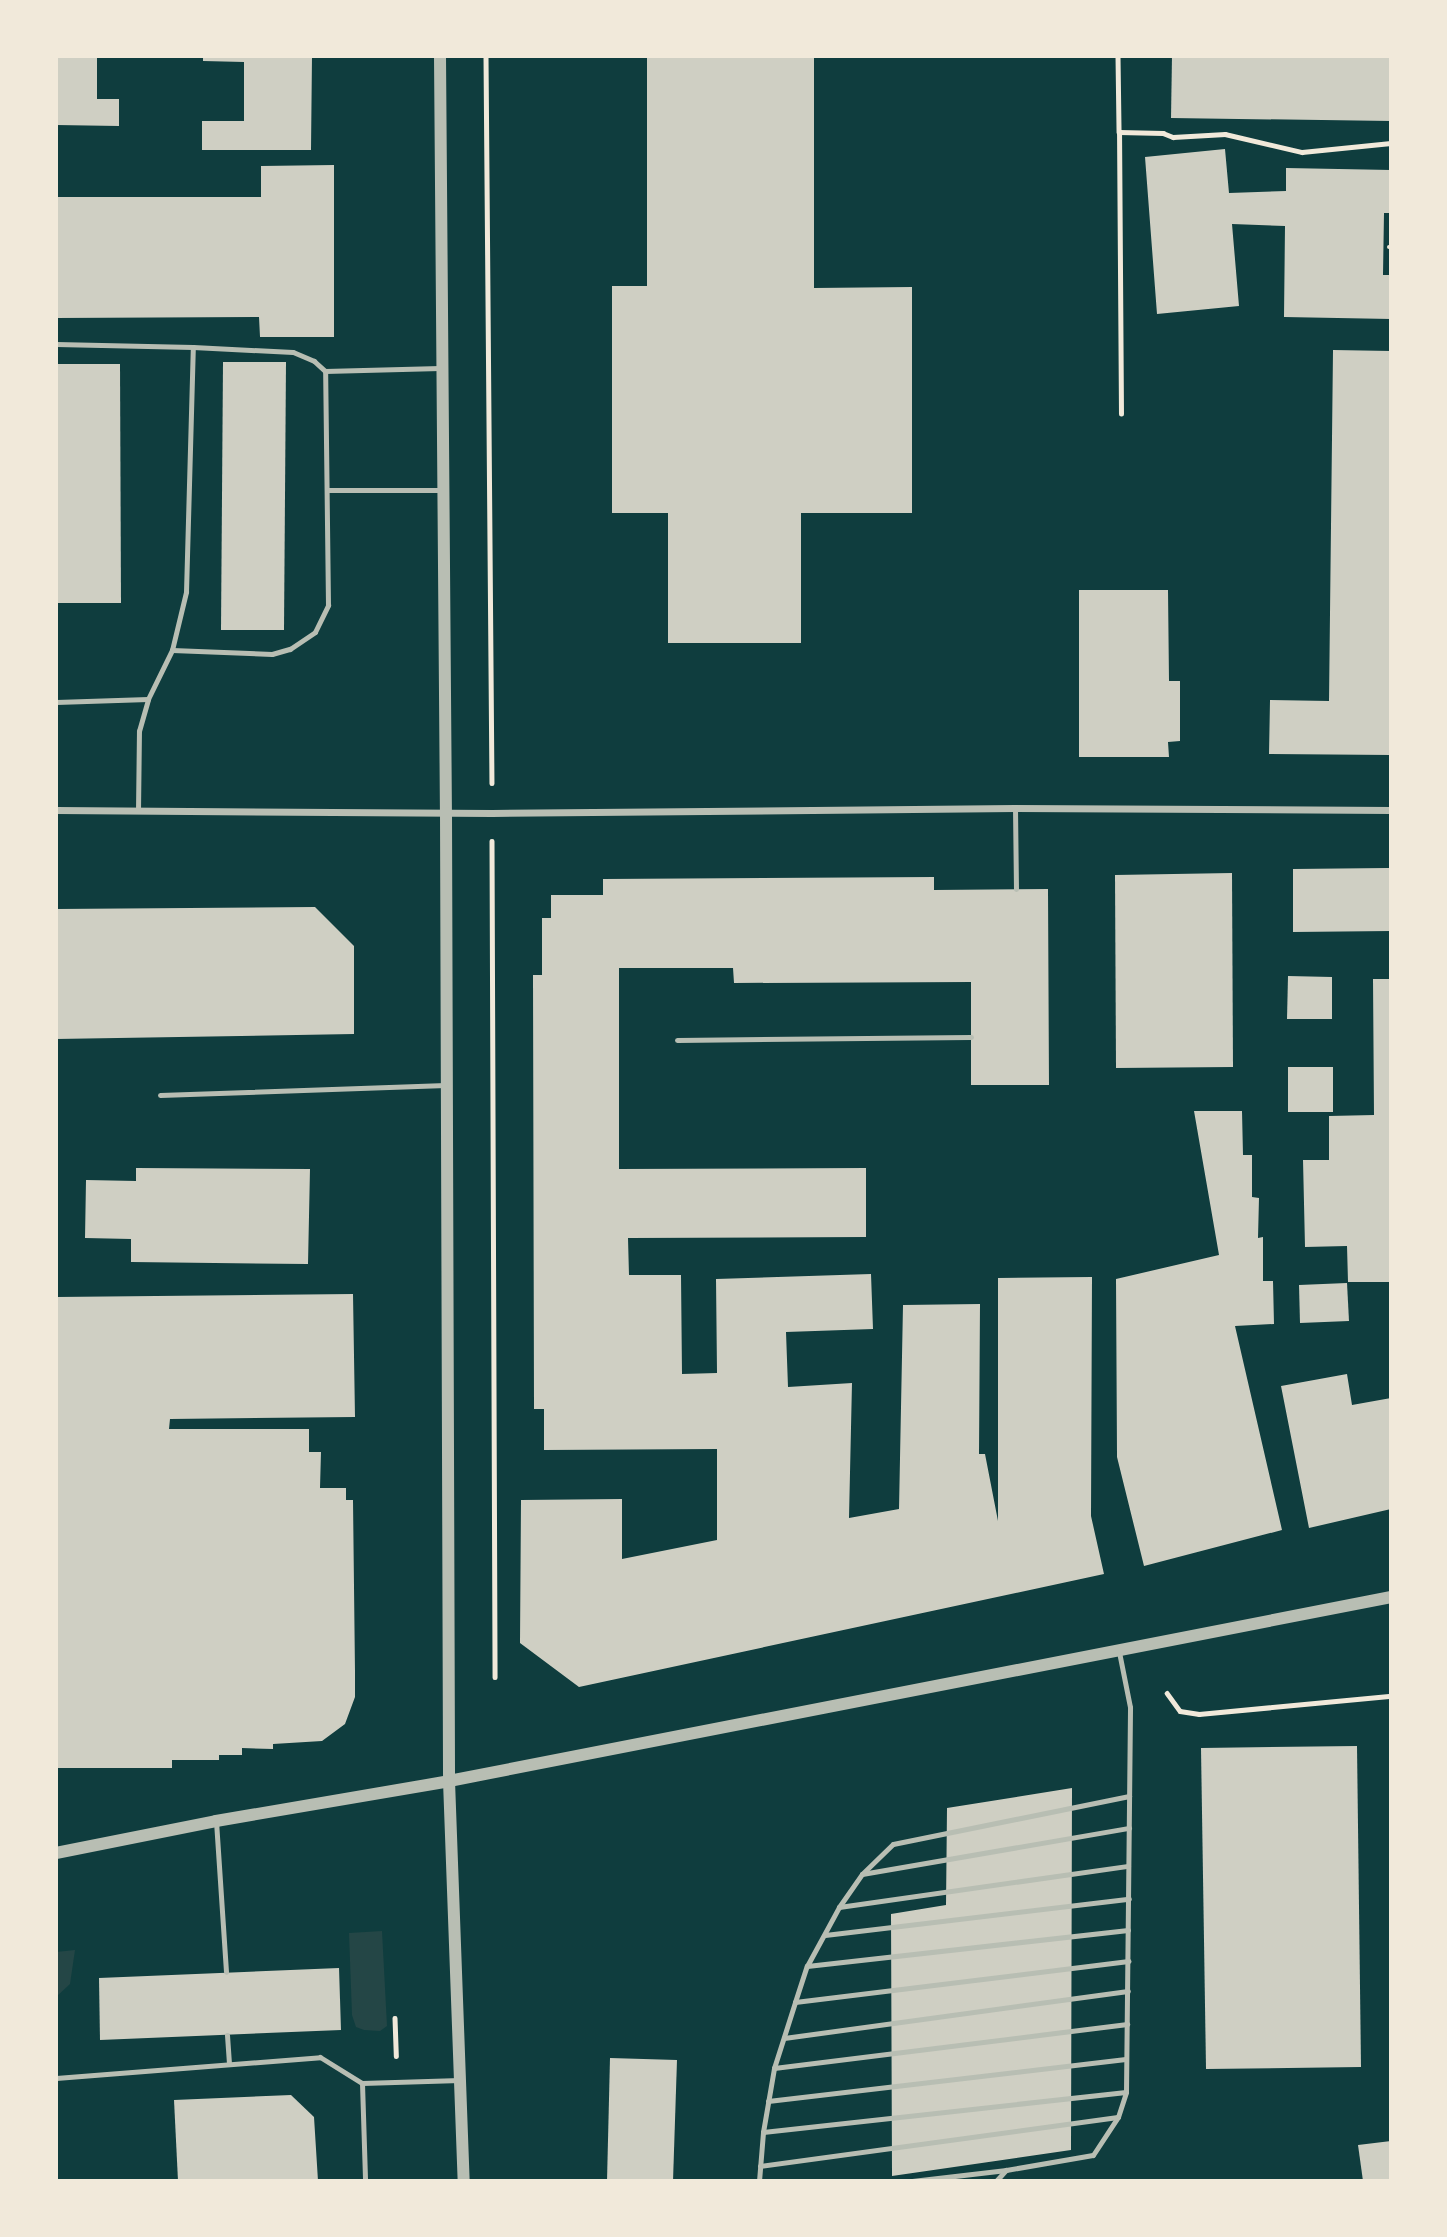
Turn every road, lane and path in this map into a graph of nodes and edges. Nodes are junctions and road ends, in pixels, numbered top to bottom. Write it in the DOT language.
graph roads {
  1 [pos="440,56"];
  2 [pos="486,56"];
  3 [pos="1118,56"];
  4 [pos="1119,132"];
  5 [pos="1391,143"];
  6 [pos="56,344"];
  7 [pos="193,347"];
  8 [pos="440,368"];
  9 [pos="325,370"];
  10 [pos="1121,414"];
  11 [pos="327,490"];
  12 [pos="441,490"];
  13 [pos="172,650"];
  14 [pos="148,699"];
  15 [pos="56,702"];
  16 [pos="1016,808"];
  17 [pos="56,810"];
  18 [pos="1391,810"];
  19 [pos="138,811"];
  20 [pos="446,813"];
  21 [pos="492,813"];
  22 [pos="1016,889"];
  23 [pos="971,1037"];
  24 [pos="677,1040"];
  25 [pos="446,1085"];
  26 [pos="160,1095"];
  27 [pos="1391,1597"];
  28 [pos="1119,1650"];
  29 [pos="495,1677"];
  30 [pos="1167,1693"];
  31 [pos="1391,1696"];
  32 [pos="449,1781"];
  33 [pos="1129,1796"];
  34 [pos="216,1821"];
  35 [pos="1129,1828"];
  36 [pos="56,1853"];
  37 [pos="1128,1866"];
  38 [pos="862,1874"];
  39 [pos="1129,1899"];
  40 [pos="839,1907"];
  41 [pos="1128,1930"];
  42 [pos="825,1935"];
  43 [pos="1128,1961"];
  44 [pos="807,1966"];
  45 [pos="226,1972"];
  46 [pos="1128,1990"];
  47 [pos="795,2002"];
  48 [pos="395,2018"];
  49 [pos="1127,2024"];
  50 [pos="227,2035"];
  51 [pos="784,2038"];
  52 [pos="1126,2059"];
  53 [pos="229,2064"];
  54 [pos="774,2068"];
  55 [pos="56,2078"];
  56 [pos="460,2080"];
  57 [pos="362,2082"];
  58 [pos="396,2082"];
  59 [pos="1126,2092"];
  60 [pos="768,2101"];
  61 [pos="1118,2117"];
  62 [pos="763,2132"];
  63 [pos="760,2165"];
  64 [pos="1006,2170"];
  65 [pos="365,2181"];
  66 [pos="464,2181"];
  67 [pos="759,2181"];
  68 [pos="912,2181"];
  69 [pos="996,2181"];
  1 -- 8 [label="street"];
  2 -- 21 [label="path"];
  3 -- 4 [label="path"];
  4 -- 5 [label="path"];
  4 -- 10 [label="path"];
  6 -- 7 [label="lane"];
  7 -- 9 [label="lane"];
  7 -- 13 [label="lane"];
  8 -- 9 [label="lane"];
  8 -- 12 [label="street"];
  9 -- 11 [label="lane"];
  11 -- 12 [label="lane"];
  11 -- 13 [label="lane"];
  12 -- 20 [label="street"];
  13 -- 14 [label="lane"];
  14 -- 15 [label="lane"];
  14 -- 19 [label="lane"];
  16 -- 18 [label="street"];
  16 -- 21 [label="street"];
  16 -- 22 [label="lane"];
  17 -- 19 [label="street"];
  19 -- 20 [label="street"];
  20 -- 21 [label="street"];
  20 -- 25 [label="street"];
  21 -- 29 [label="path"];
  23 -- 24 [label="lane"];
  25 -- 26 [label="lane"];
  25 -- 32 [label="street"];
  27 -- 28 [label="street"];
  28 -- 32 [label="street"];
  28 -- 33 [label="lane"];
  30 -- 31 [label="path"];
  32 -- 34 [label="street"];
  32 -- 56 [label="street"];
  33 -- 35 [label="lane"];
  33 -- 38 [label="lane"];
  34 -- 36 [label="street"];
  34 -- 45 [label="lane"];
  35 -- 37 [label="lane"];
  35 -- 38 [label="lane"];
  37 -- 39 [label="lane"];
  37 -- 40 [label="lane"];
  38 -- 40 [label="lane"];
  39 -- 41 [label="lane"];
  39 -- 42 [label="lane"];
  40 -- 42 [label="lane"];
  41 -- 43 [label="lane"];
  41 -- 44 [label="lane"];
  42 -- 44 [label="lane"];
  43 -- 46 [label="lane"];
  43 -- 47 [label="lane"];
  44 -- 47 [label="lane"];
  46 -- 49 [label="lane"];
  46 -- 51 [label="lane"];
  47 -- 51 [label="lane"];
  48 -- 58 [label="path"];
  49 -- 52 [label="lane"];
  49 -- 54 [label="lane"];
  50 -- 53 [label="lane"];
  51 -- 54 [label="lane"];
  52 -- 59 [label="lane"];
  52 -- 60 [label="lane"];
  53 -- 55 [label="lane"];
  53 -- 57 [label="lane"];
  54 -- 60 [label="lane"];
  56 -- 58 [label="lane"];
  56 -- 66 [label="street"];
  57 -- 58 [label="lane"];
  57 -- 65 [label="lane"];
  59 -- 61 [label="lane"];
  59 -- 62 [label="lane"];
  60 -- 62 [label="lane"];
  61 -- 63 [label="lane"];
  61 -- 64 [label="lane"];
  62 -- 63 [label="lane"];
  63 -- 67 [label="lane"];
  64 -- 68 [label="lane"];
  64 -- 69 [label="lane"];
}
